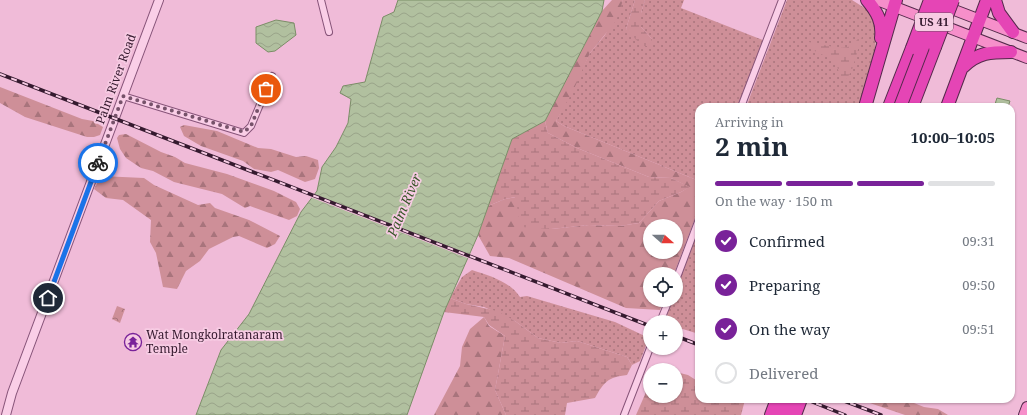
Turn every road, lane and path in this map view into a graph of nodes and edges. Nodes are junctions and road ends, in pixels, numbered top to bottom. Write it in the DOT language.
graph roads {
  1 [pos="158,0"];
  2 [pos="320,0"];
  3 [pos="782,0"];
  4 [pos="867,0"];
  5 [pos="876,0"];
  6 [pos="930,0"];
  7 [pos="941,0"];
  8 [pos="953,0"];
  9 [pos="987,0"];
  10 [pos="995,0"];
  11 [pos="896,4"];
  12 [pos="978,19"];
  13 [pos="329,32"];
  14 [pos="1013,32"];
  15 [pos="973,37"];
  16 [pos="1027,38"];
  17 [pos="1011,52"];
  18 [pos="879,56"];
  19 [pos="1027,58"];
  20 [pos="962,68"];
  21 [pos="272,76"];
  22 [pos="123,96"];
  23 [pos="743,103"];
  24 [pos="866,103"];
  25 [pos="891,103"];
  26 [pos="902,103"];
  27 [pos="914,103"];
  28 [pos="949,103"];
  29 [pos="695,230"];
  30 [pos="681,267"];
  31 [pos="647,355"];
  32 [pos="776,403"];
  33 [pos="785,403"];
  34 [pos="799,403"];
  35 [pos="1027,407"];
  36 [pos="795,413"];
  37 [pos="775,414"];
  38 [pos="6,415"];
  39 [pos="624,415"];
  40 [pos="1024,415"];
  1 -- 22 [label="street, Palm River Road"];
  2 -- 13 [label="street"];
  3 -- 23 [label="street"];
  4 -- 18 [label="highway"];
  5 -- 11 [label="main road, US 41"];
  6 -- 12 [label="main road, US 41"];
  6 -- 25 [label="highway, bridge"];
  7 -- 26 [label="highway, bridge"];
  8 -- 27 [label="highway, bridge"];
  9 -- 12 [label="highway"];
  10 -- 14 [label="highway"];
  11 -- 15 [label="main road, US 41"];
  11 -- 18 [label="highway"];
  12 -- 14 [label="main road, US 41"];
  12 -- 15 [label="highway"];
  14 -- 16 [label="main road, US 41"];
  15 -- 17 [label="main road, US 41"];
  15 -- 20 [label="highway"];
  17 -- 19 [label="main road, US 41"];
  17 -- 20 [label="highway"];
  18 -- 24 [label="highway"];
  20 -- 28 [label="highway"];
  21 -- 22 [label="street"];
  22 -- 38 [label="street, Palm River Road"];
  29 -- 30 [label="street"];
  31 -- 39 [label="street"];
  32 -- 37 [label="highway"];
  33 -- 37 [label="highway"];
  34 -- 36 [label="highway"];
  35 -- 40 [label="main road"];
}
